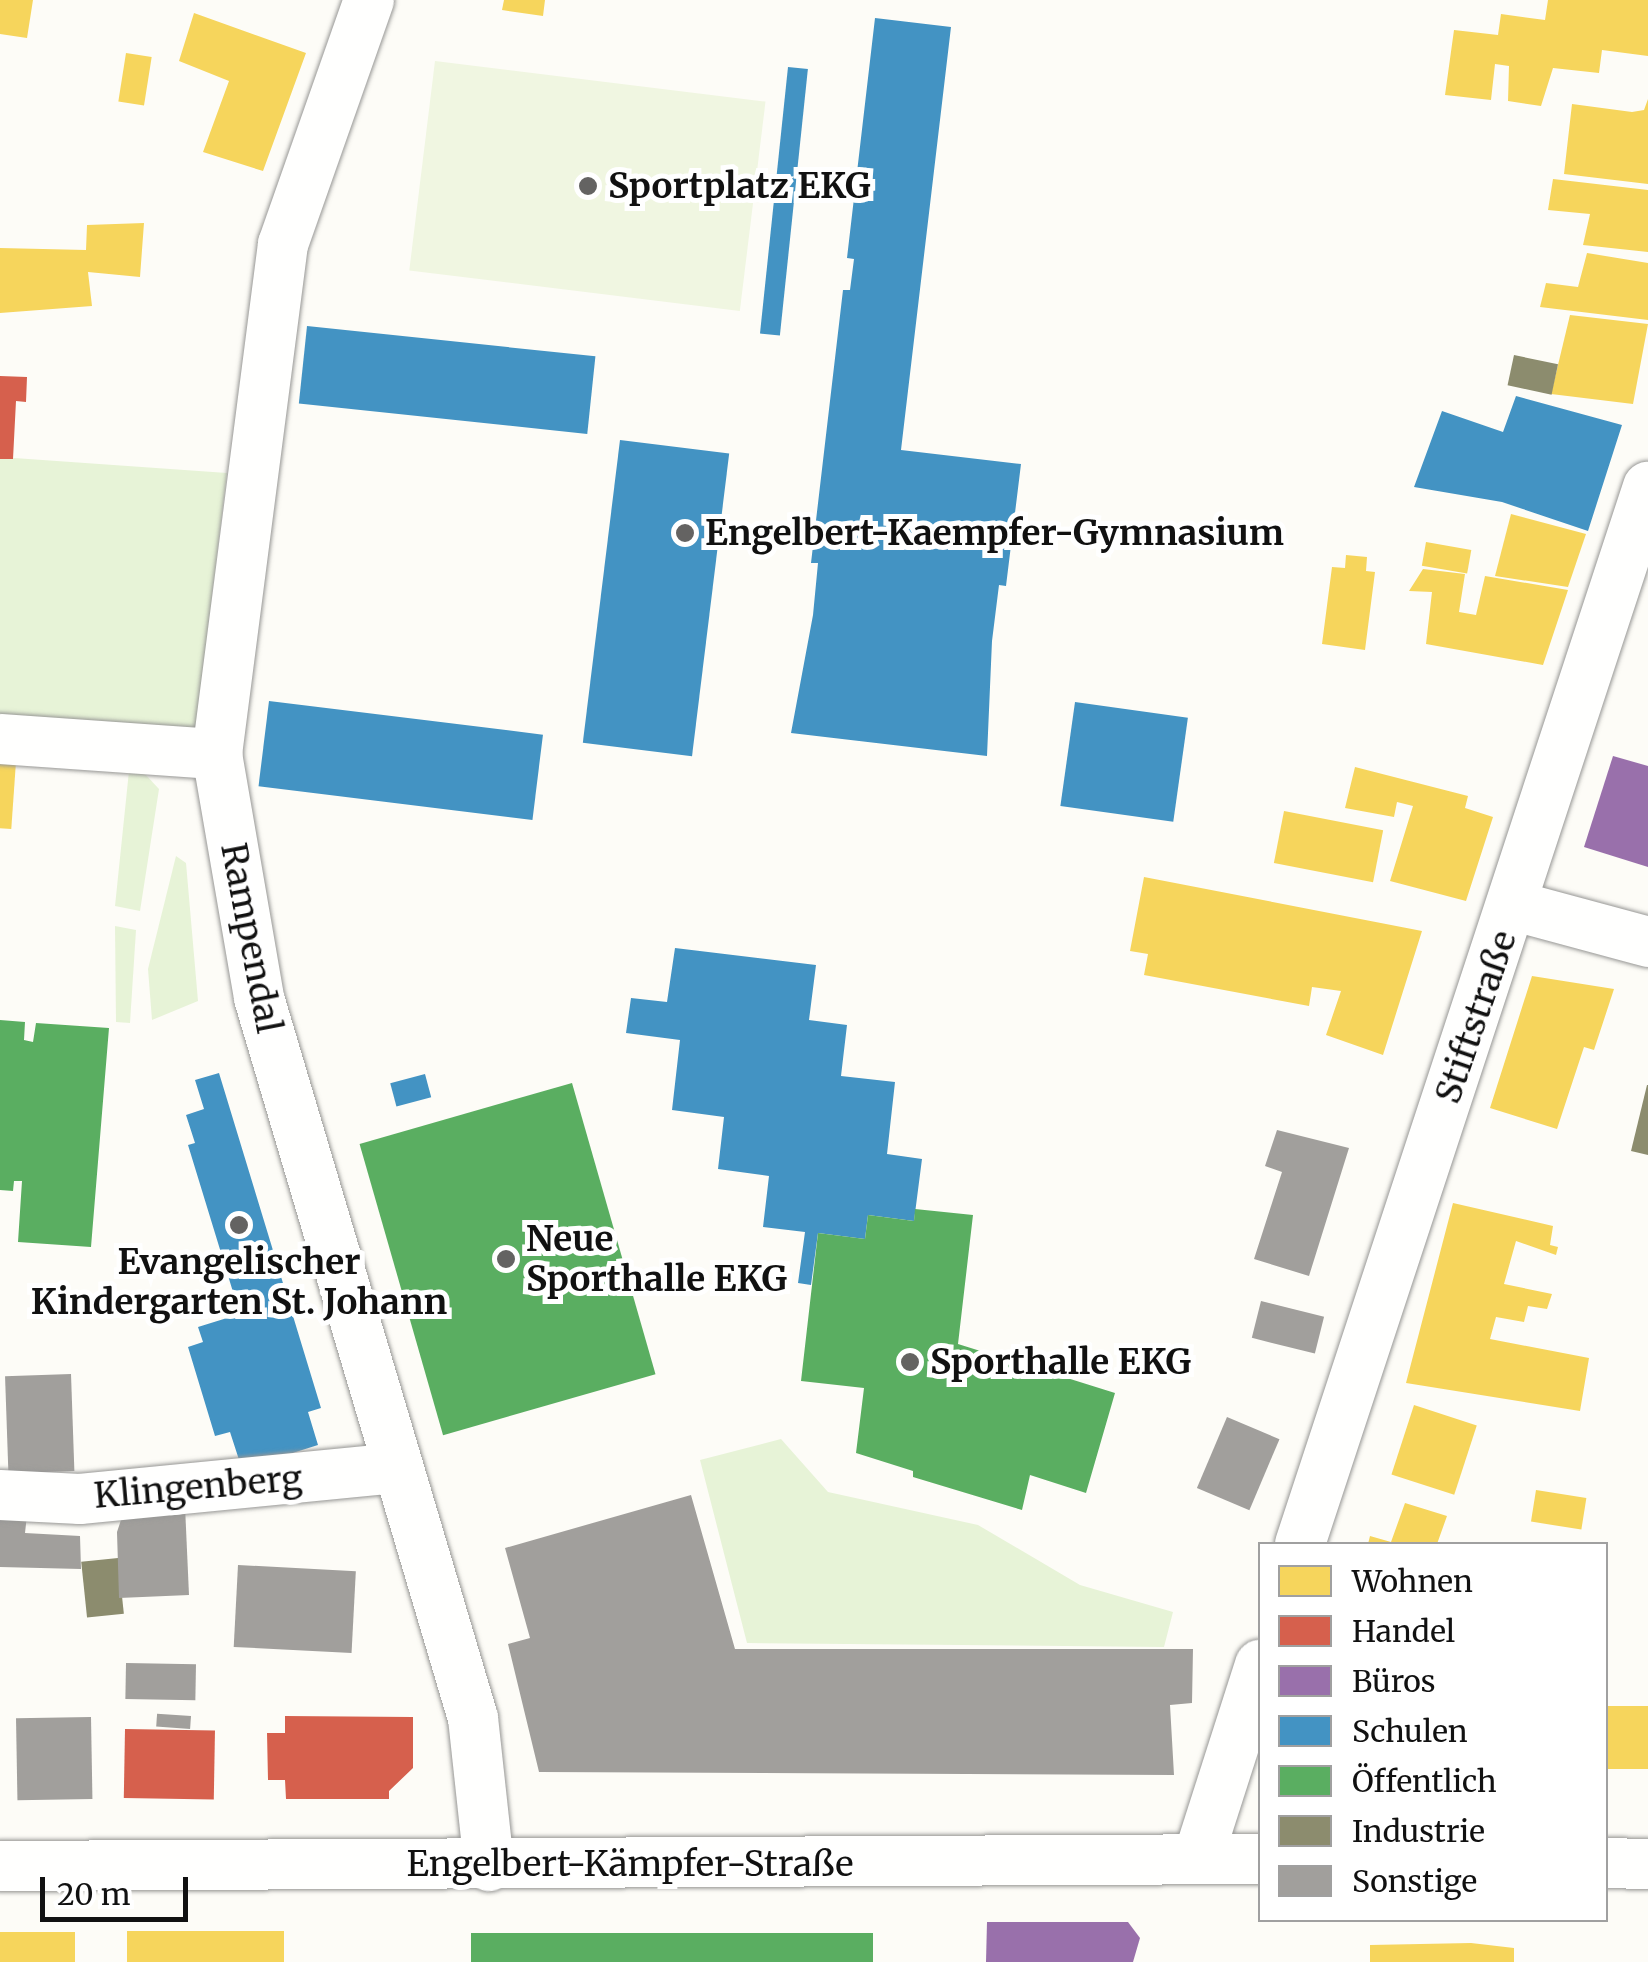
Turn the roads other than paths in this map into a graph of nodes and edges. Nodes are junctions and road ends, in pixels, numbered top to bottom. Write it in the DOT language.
graph roads {
  1 [pos="369,0"];
  2 [pos="1648,487"];
  3 [pos="0,739"];
  4 [pos="217,754"];
  5 [pos="1514,906"];
  6 [pos="1648,942"];
  7 [pos="395,1468"];
  8 [pos="0,1495"];
  9 [pos="1301,1542"];
  10 [pos="1258,1671"];
  11 [pos="1198,1858"];
  12 [pos="1258,1859"];
  13 [pos="1608,1863"];
  14 [pos="1648,1864"];
  15 [pos="0,1866"];
  16 [pos="490,1866"];
  1 -- 4 [label="street, Rampendal"];
  2 -- 5 [label="street, Stiftstraße"];
  3 -- 4 [label="street"];
  4 -- 7 [label="street, Rampendal"];
  5 -- 6 [label="street"];
  5 -- 9 [label="street, Stiftstraße"];
  7 -- 8 [label="street, Klingenberg"];
  7 -- 16 [label="street, Rampendal"];
  10 -- 11 [label="street"];
  11 -- 12 [label="street, Engelbert-Kämpfer-Straße"];
  11 -- 16 [label="street, Engelbert-Kämpfer-Straße"];
  13 -- 14 [label="street"];
  15 -- 16 [label="street, Engelbert-Kämpfer-Straße"];
}
